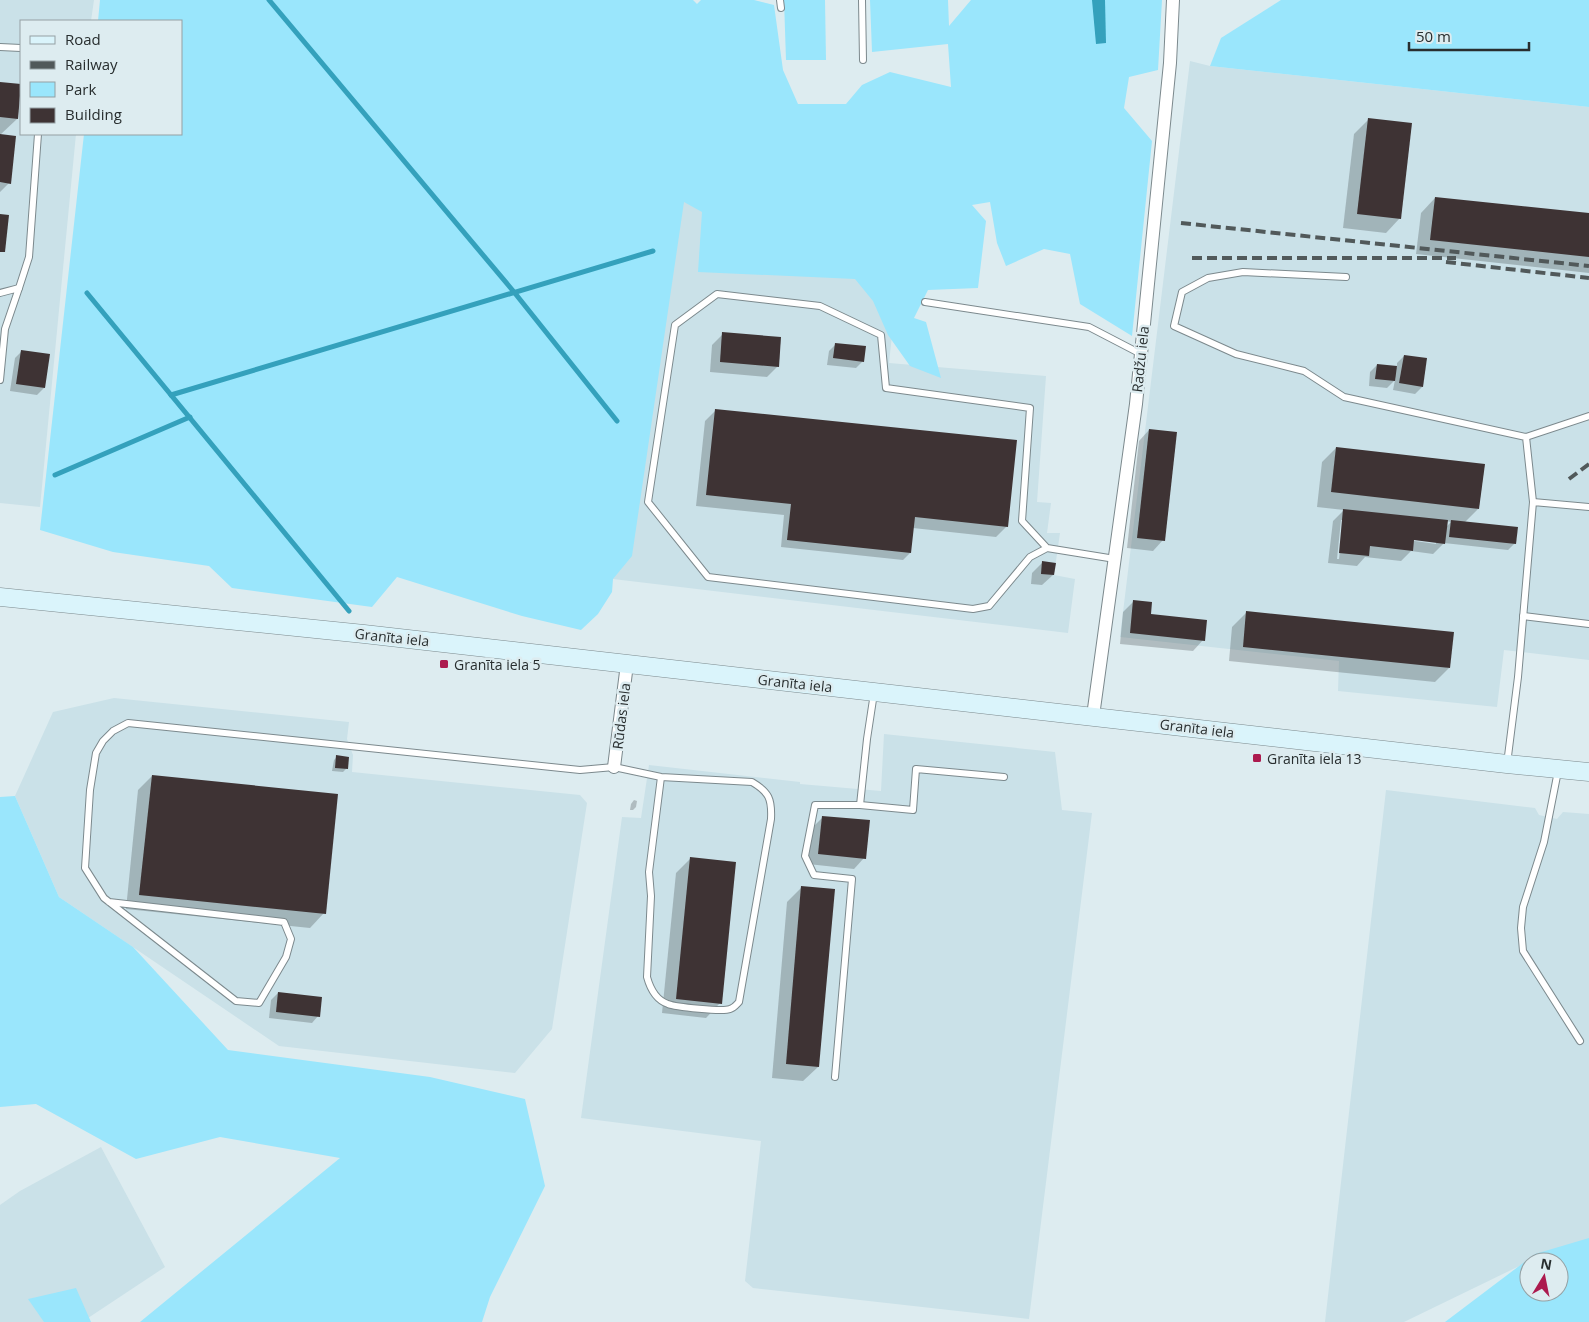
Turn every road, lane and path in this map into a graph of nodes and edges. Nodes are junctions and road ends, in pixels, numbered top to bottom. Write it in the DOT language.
graph roads {
  1 [pos="780,0"];
  2 [pos="862,0"];
  3 [pos="1173,0"];
  4 [pos="781,8"];
  5 [pos="0,47"];
  6 [pos="20,48"];
  7 [pos="863,60"];
  8 [pos="38,135"];
  9 [pos="1346,277"];
  10 [pos="18,288"];
  11 [pos="0,293"];
  12 [pos="925,302"];
  13 [pos="1141,354"];
  14 [pos="0,380"];
  15 [pos="1589,416"];
  16 [pos="1526,437"];
  17 [pos="1533,502"];
  18 [pos="1589,507"];
  19 [pos="1048,548"];
  20 [pos="1115,559"];
  21 [pos="0,597"];
  22 [pos="1523,616"];
  23 [pos="1589,624"];
  24 [pos="627,664"];
  25 [pos="874,692"];
  26 [pos="1093,716"];
  27 [pos="1507,764"];
  28 [pos="614,767"];
  29 [pos="1558,769"];
  30 [pos="1589,772"];
  31 [pos="1004,777"];
  32 [pos="662,778"];
  33 [pos="860,805"];
  34 [pos="109,902"];
  35 [pos="1580,1041"];
  36 [pos="835,1077"];
  1 -- 4 [label="lane"];
  2 -- 7 [label="lane"];
  3 -- 13 [label="street, Radžu iela"];
  5 -- 6 [label="lane"];
  8 -- 10 [label="lane"];
  9 -- 16 [label="lane"];
  10 -- 11 [label="lane"];
  10 -- 14 [label="lane"];
  12 -- 13 [label="lane"];
  13 -- 20 [label="street, Radžu iela"];
  15 -- 16 [label="lane"];
  16 -- 17 [label="lane"];
  17 -- 18 [label="lane"];
  17 -- 22 [label="lane"];
  19 -- 19 [label="lane"];
  19 -- 20 [label="lane"];
  20 -- 26 [label="street, Radžu iela"];
  21 -- 24 [label="main road, Granīta iela"];
  22 -- 23 [label="lane"];
  22 -- 27 [label="lane"];
  24 -- 25 [label="main road, Granīta iela"];
  24 -- 28 [label="street, Rūdas iela"];
  25 -- 26 [label="main road, Granīta iela"];
  25 -- 33 [label="lane"];
  26 -- 27 [label="main road, Granīta iela"];
  27 -- 29 [label="main road, Granīta iela"];
  28 -- 32 [label="lane"];
  28 -- 34 [label="lane"];
  29 -- 30 [label="main road, Granīta iela"];
  29 -- 35 [label="lane"];
  31 -- 33 [label="lane"];
  32 -- 32 [label="lane"];
  33 -- 36 [label="lane"];
  34 -- 34 [label="lane"];
}
